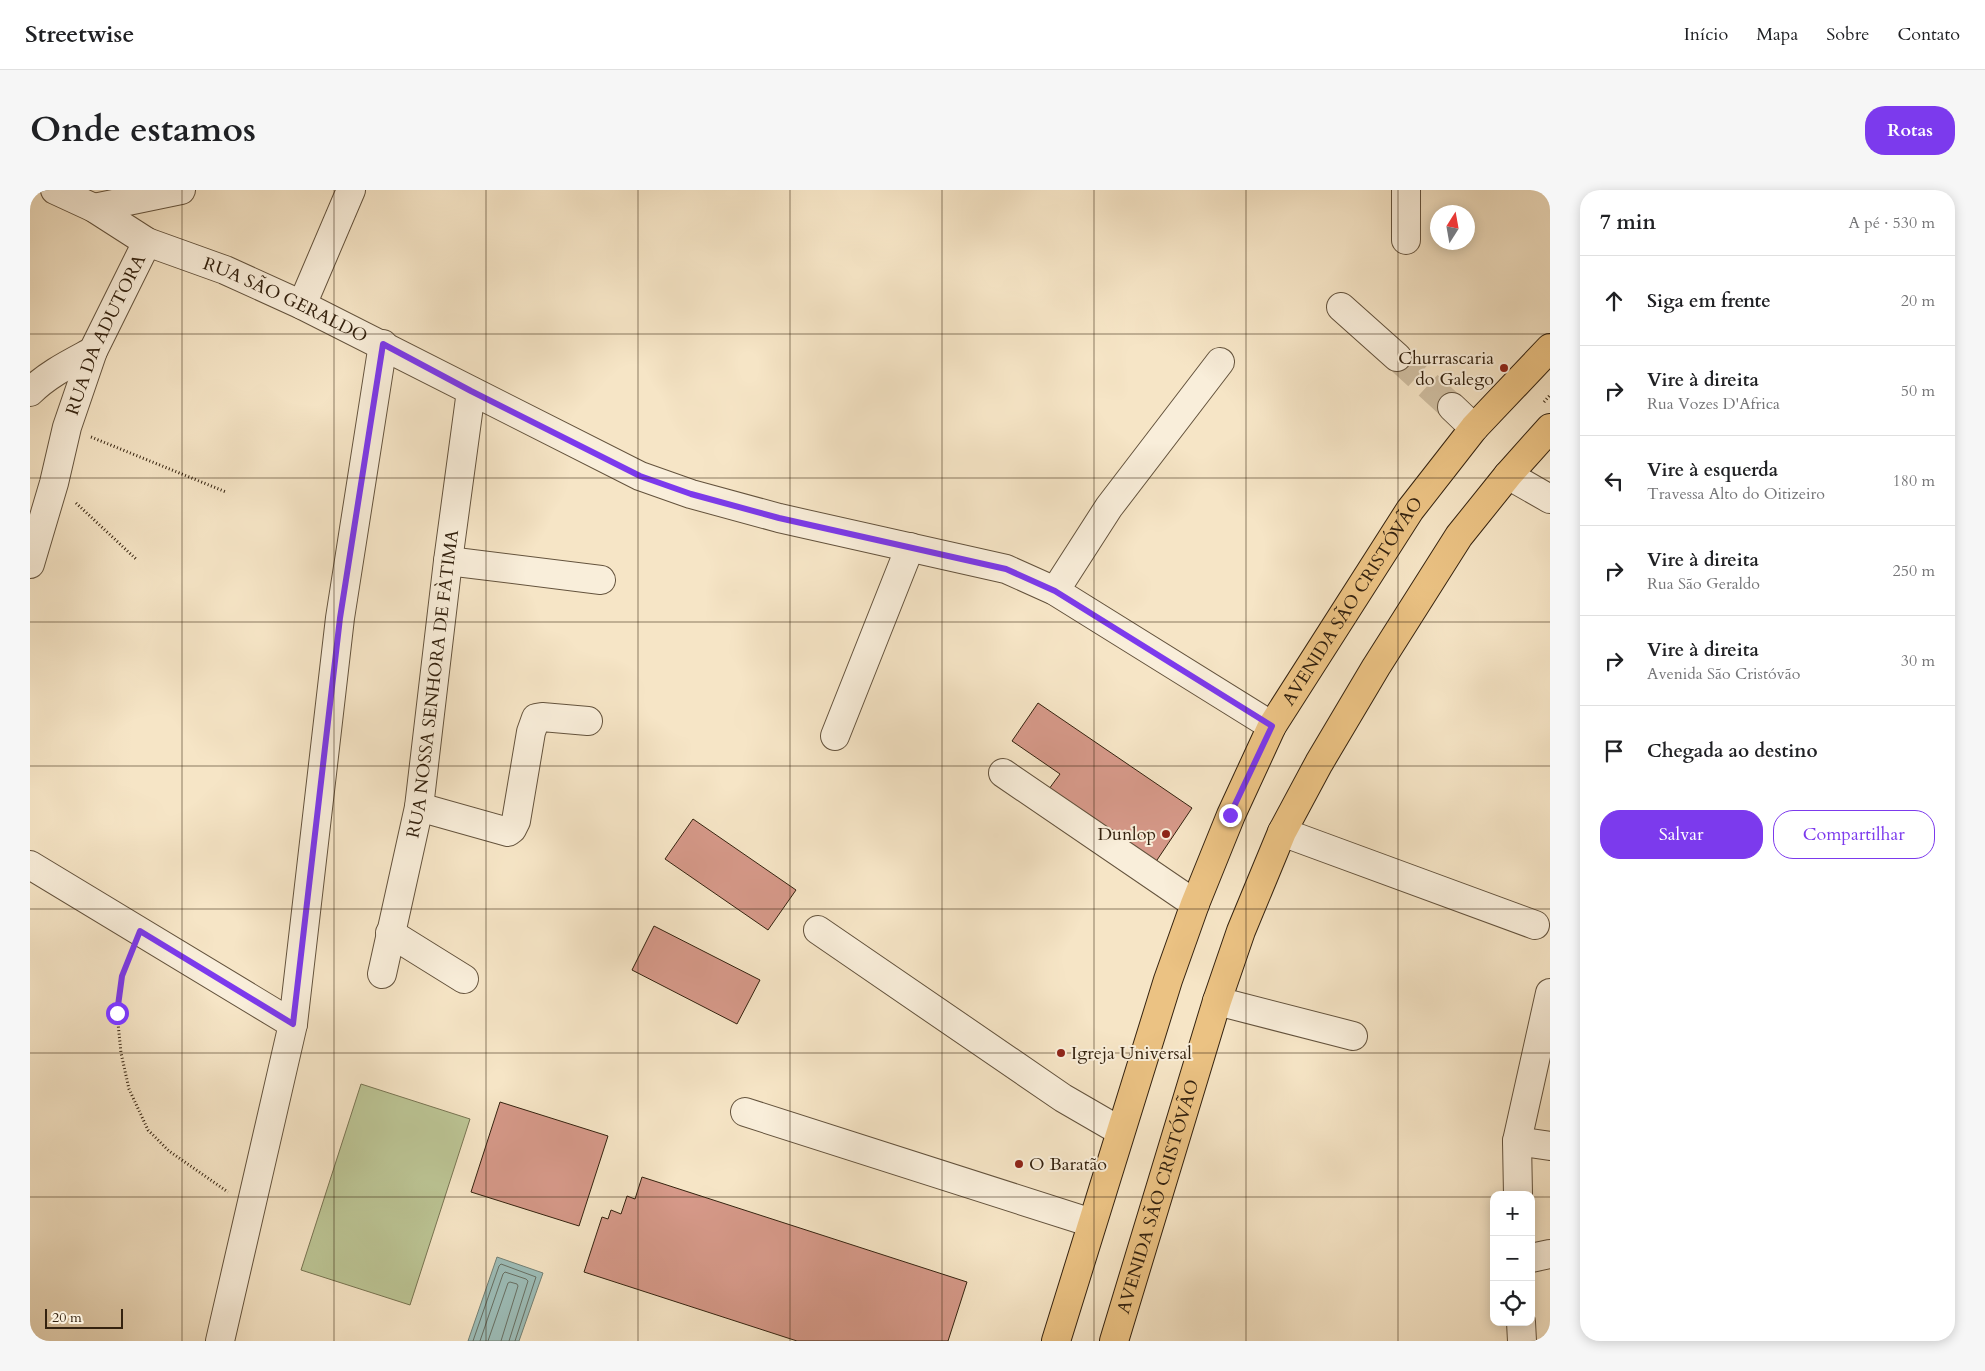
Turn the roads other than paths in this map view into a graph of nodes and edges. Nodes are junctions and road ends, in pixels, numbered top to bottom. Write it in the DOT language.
graph roads {
  1 [pos="55,190"];
  2 [pos="181,190"];
  3 [pos="351,190"];
  4 [pos="1406,190"];
  5 [pos="94,208"];
  6 [pos="1406,240"];
  7 [pos="147,242"];
  8 [pos="302,304"];
  9 [pos="1341,307"];
  10 [pos="383,344"];
  11 [pos="1550,348"];
  12 [pos="93,351"];
  13 [pos="1396,357"];
  14 [pos="1220,362"];
  15 [pos="471,391"];
  16 [pos="30,392"];
  17 [pos="1452,408"];
  18 [pos="1474,428"];
  19 [pos="1550,428"];
  20 [pos="1508,474"];
  21 [pos="1550,499"];
  22 [pos="910,547"];
  23 [pos="448,561"];
  24 [pos="30,564"];
  25 [pos="601,580"];
  26 [pos="1055,591"];
  27 [pos="588,720"];
  28 [pos="1272,726"];
  29 [pos="835,736"];
  30 [pos="1003,773"];
  31 [pos="419,807"];
  32 [pos="1282,832"];
  33 [pos="30,865"];
  34 [pos="1195,904"];
  35 [pos="1535,925"];
  36 [pos="818,930"];
  37 [pos="390,932"];
  38 [pos="382,974"];
  39 [pos="464,979"];
  40 [pos="1550,993"];
  41 [pos="1217,1001"];
  42 [pos="293,1024"];
  43 [pos="1353,1036"];
  44 [pos="745,1112"];
  45 [pos="1120,1131"];
  46 [pos="1517,1141"];
  47 [pos="1550,1146"];
  48 [pos="1518,1191"];
  49 [pos="1092,1223"];
  50 [pos="1550,1254"];
  51 [pos="1535,1257"];
  52 [pos="1521,1326"];
  53 [pos="220,1341"];
  54 [pos="1056,1341"];
  55 [pos="1114,1341"];
  56 [pos="1522,1341"];
  1 -- 5 [label="street, RUA SÃO GERALDO"];
  2 -- 5 [label="street"];
  3 -- 8 [label="street"];
  4 -- 6 [label="street"];
  5 -- 7 [label="street, RUA SÃO GERALDO"];
  7 -- 8 [label="street, RUA SÃO GERALDO"];
  7 -- 12 [label="street, RUA DA ADUTORA"];
  8 -- 10 [label="street, RUA SÃO GERALDO"];
  9 -- 13 [label="street"];
  10 -- 15 [label="street, RUA SÃO GERALDO"];
  10 -- 42 [label="street"];
  11 -- 18 [label="main road, AVENIDA SÃO CRISTÓVÃO"];
  12 -- 16 [label="street"];
  12 -- 24 [label="street, RUA DA ADUTORA"];
  14 -- 26 [label="street"];
  15 -- 22 [label="street, RUA SÃO GERALDO"];
  15 -- 23 [label="street, RUA NOSSA SENHORA DE FÀTIMA"];
  17 -- 18 [label="street"];
  18 -- 28 [label="main road, AVENIDA SÃO CRISTÓVÃO"];
  19 -- 20 [label="main road, AVENIDA SÃO CRISTÓVÃO"];
  20 -- 21 [label="street"];
  20 -- 32 [label="main road, AVENIDA SÃO CRISTÓVÃO"];
  22 -- 26 [label="street, RUA SÃO GERALDO"];
  22 -- 29 [label="street"];
  23 -- 25 [label="street"];
  23 -- 31 [label="street, RUA NOSSA SENHORA DE FÀTIMA"];
  26 -- 28 [label="street, RUA SÃO GERALDO"];
  27 -- 31 [label="street"];
  28 -- 34 [label="main road, AVENIDA SÃO CRISTÓVÃO"];
  30 -- 34 [label="street"];
  31 -- 37 [label="street, RUA NOSSA SENHORA DE FÀTIMA"];
  32 -- 35 [label="street"];
  32 -- 41 [label="main road, AVENIDA SÃO CRISTÓVÃO"];
  33 -- 42 [label="street"];
  34 -- 45 [label="main road, AVENIDA SÃO CRISTÓVÃO"];
  36 -- 45 [label="street"];
  37 -- 38 [label="street, RUA NOSSA SENHORA DE FÀTIMA"];
  37 -- 39 [label="street"];
  40 -- 46 [label="street"];
  41 -- 43 [label="street"];
  41 -- 55 [label="main road, AVENIDA SÃO CRISTÓVÃO"];
  42 -- 53 [label="street"];
  44 -- 49 [label="street"];
  45 -- 49 [label="main road, AVENIDA SÃO CRISTÓVÃO"];
  46 -- 47 [label="street"];
  46 -- 48 [label="street"];
  49 -- 54 [label="main road, AVENIDA SÃO CRISTÓVÃO"];
  50 -- 51 [label="street"];
  52 -- 56 [label="street"];
}
